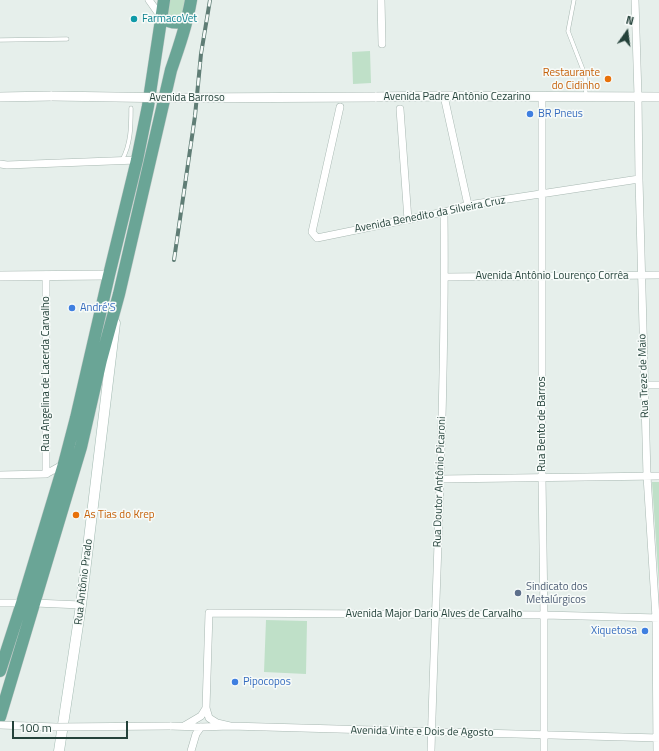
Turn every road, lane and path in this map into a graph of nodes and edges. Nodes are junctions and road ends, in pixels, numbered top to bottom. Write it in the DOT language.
graph roads {
  1 [pos="149,0"];
  2 [pos="164,0"];
  3 [pos="191,0"];
  4 [pos="381,0"];
  5 [pos="574,0"];
  6 [pos="636,0"];
  7 [pos="161,16"];
  8 [pos="186,21"];
  9 [pos="67,39"];
  10 [pos="0,40"];
  11 [pos="382,44"];
  12 [pos="444,96"];
  13 [pos="638,96"];
  14 [pos="375,97"];
  15 [pos="542,97"];
  16 [pos="586,97"];
  17 [pos="659,97"];
  18 [pos="0,98"];
  19 [pos="131,108"];
  20 [pos="340,108"];
  21 [pos="400,109"];
  22 [pos="137,160"];
  23 [pos="122,161"];
  24 [pos="0,164"];
  25 [pos="639,179"];
  26 [pos="542,194"];
  27 [pos="468,205"];
  28 [pos="444,212"];
  29 [pos="408,220"];
  30 [pos="46,275"];
  31 [pos="109,275"];
  32 [pos="641,275"];
  33 [pos="659,275"];
  34 [pos="0,276"];
  35 [pos="542,276"];
  36 [pos="445,277"];
  37 [pos="119,294"];
  38 [pos="644,385"];
  39 [pos="659,386"];
  40 [pos="64,464"];
  41 [pos="46,474"];
  42 [pos="0,475"];
  43 [pos="647,476"];
  44 [pos="659,476"];
  45 [pos="542,478"];
  46 [pos="441,479"];
  47 [pos="0,603"];
  48 [pos="22,603"];
  49 [pos="34,603"];
  50 [pos="82,605"];
  51 [pos="436,614"];
  52 [pos="544,615"];
  53 [pos="658,618"];
  54 [pos="0,671"];
  55 [pos="206,708"];
  56 [pos="0,717"];
  57 [pos="0,725"];
  58 [pos="184,726"];
  59 [pos="230,726"];
  60 [pos="201,727"];
  61 [pos="432,732"];
  62 [pos="544,734"];
  63 [pos="658,738"];
  64 [pos="193,743"];
  65 [pos="59,751"];
  66 [pos="191,751"];
  67 [pos="432,751"];
  68 [pos="544,751"];
  69 [pos="657,751"];
  1 -- 7 [label="street"];
  2 -- 7 [label="main road"];
  3 -- 8 [label="main road"];
  4 -- 11 [label="street"];
  5 -- 16 [label="lane"];
  6 -- 13 [label="street, Rua Treze de Maio"];
  7 -- 8 [label="main road"];
  7 -- 22 [label="main road"];
  8 -- 37 [label="main road"];
  9 -- 10 [label="lane"];
  12 -- 14 [label="street, Avenida Padre Antônio Cezarino"];
  12 -- 15 [label="street, Avenida Padre Antônio Cezarino"];
  12 -- 27 [label="street"];
  13 -- 16 [label="street, Avenida Padre Antônio Cezarino"];
  13 -- 17 [label="street, Avenida Padre Antônio Cezarino"];
  13 -- 25 [label="street, Rua Treze de Maio"];
  14 -- 18 [label="street, Avenida Barroso, bridge"];
  15 -- 16 [label="street, Avenida Padre Antônio Cezarino"];
  15 -- 26 [label="street, Rua Bento de Barros"];
  19 -- 23 [label="lane"];
  20 -- 29 [label="street, Avenida Benedito da Silveira Cruz"];
  21 -- 29 [label="street"];
  22 -- 23 [label="street"];
  22 -- 31 [label="main road"];
  23 -- 24 [label="street"];
  25 -- 26 [label="street, Avenida Benedito da Silveira Cruz"];
  25 -- 32 [label="street, Rua Treze de Maio"];
  26 -- 27 [label="street, Avenida Benedito da Silveira Cruz"];
  26 -- 35 [label="street, Rua Bento de Barros"];
  27 -- 28 [label="street, Avenida Benedito da Silveira Cruz"];
  28 -- 29 [label="street, Avenida Benedito da Silveira Cruz"];
  28 -- 36 [label="street, Rua Doutor Antônio Picaroni"];
  30 -- 31 [label="street"];
  30 -- 34 [label="street"];
  30 -- 41 [label="street, Rua Angelina de Lacerda Carvalho"];
  31 -- 40 [label="main road"];
  32 -- 33 [label="street, Avenida Antônio Lourenço Corrêa"];
  32 -- 35 [label="street, Avenida Antônio Lourenço Corrêa"];
  32 -- 38 [label="street, Rua Treze de Maio"];
  35 -- 36 [label="street, Avenida Antônio Lourenço Corrêa"];
  35 -- 45 [label="street, Rua Bento de Barros"];
  36 -- 46 [label="street, Rua Doutor Antônio Picaroni"];
  37 -- 49 [label="main road"];
  37 -- 50 [label="main road, Rua Antônio Prado"];
  38 -- 39 [label="street"];
  38 -- 43 [label="street, Rua Treze de Maio"];
  40 -- 41 [label="street"];
  40 -- 48 [label="main road"];
  41 -- 42 [label="street"];
  43 -- 44 [label="street"];
  43 -- 45 [label="street"];
  43 -- 53 [label="street, Rua Treze de Maio"];
  45 -- 46 [label="street"];
  45 -- 52 [label="street, Rua Bento de Barros"];
  46 -- 51 [label="street, Rua Doutor Antônio Picaroni"];
  47 -- 48 [label="street"];
  48 -- 54 [label="main road"];
  49 -- 50 [label="street"];
  49 -- 56 [label="main road"];
  50 -- 65 [label="main road, Rua Antônio Prado"];
  51 -- 52 [label="street, Avenida Major Dario Alves de Carvalho"];
  51 -- 55 [label="street, Avenida Major Dario Alves de Carvalho"];
  51 -- 61 [label="street, Rua Doutor Antônio Picaroni"];
  52 -- 53 [label="street, Avenida Major Dario Alves de Carvalho"];
  52 -- 62 [label="street, Rua Bento de Barros"];
  53 -- 63 [label="street, Rua Treze de Maio"];
  55 -- 58 [label="street"];
  55 -- 59 [label="street"];
  57 -- 58 [label="street, Avenida Vinte e Dois de Agosto, bridge"];
  58 -- 60 [label="street, Avenida Vinte e Dois de Agosto"];
  58 -- 64 [label="street"];
  59 -- 60 [label="street, Avenida Vinte e Dois de Agosto"];
  59 -- 61 [label="street, Avenida Vinte e Dois de Agosto"];
  60 -- 64 [label="street"];
  61 -- 62 [label="street, Avenida Vinte e Dois de Agosto"];
  61 -- 67 [label="street, Rua Doutor Antônio Picaroni"];
  62 -- 63 [label="street, Avenida Vinte e Dois de Agosto"];
  62 -- 68 [label="street, Rua Bento de Barros"];
  63 -- 69 [label="street, Rua Treze de Maio"];
  64 -- 66 [label="street"];
}
